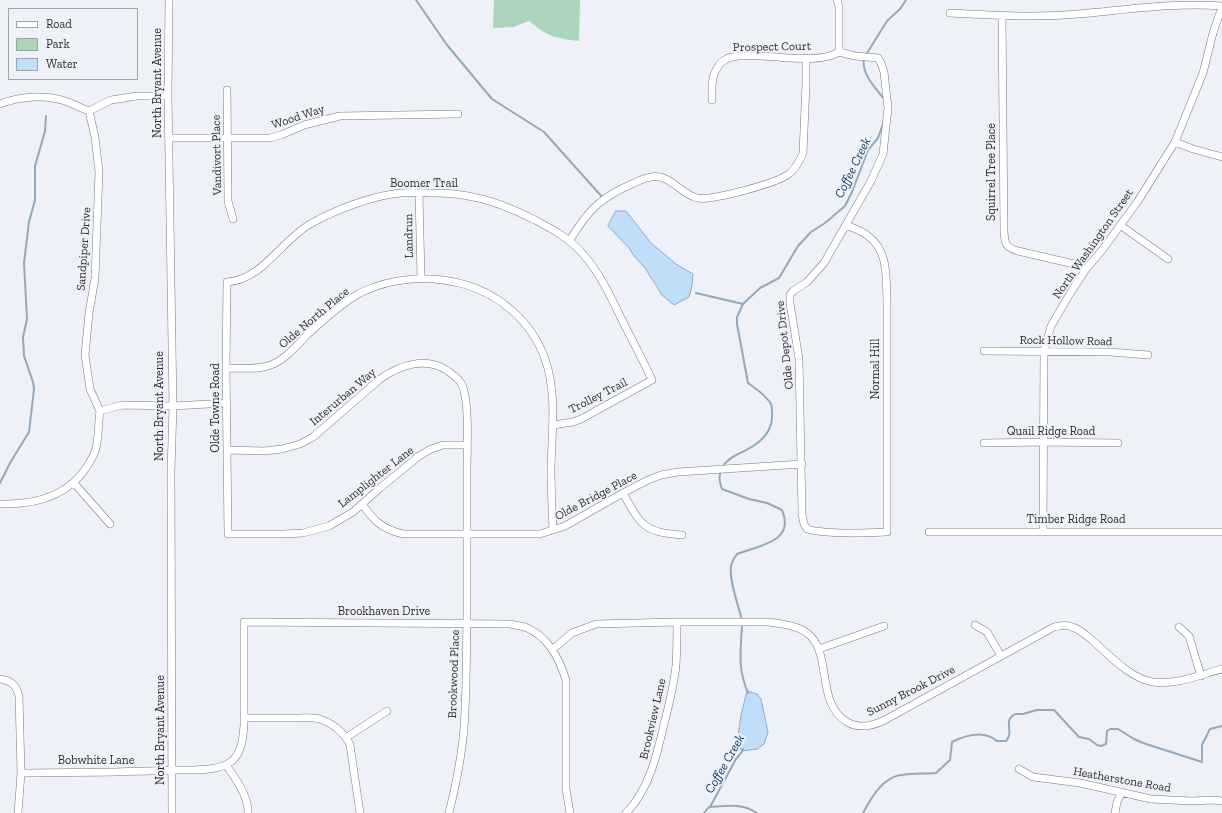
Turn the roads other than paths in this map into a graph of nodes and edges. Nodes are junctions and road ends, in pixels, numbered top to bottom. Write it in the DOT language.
graph roads {
  1 [pos="169,0"];
  2 [pos="837,0"];
  3 [pos="1222,7"];
  4 [pos="950,13"];
  5 [pos="1002,15"];
  6 [pos="839,52"];
  7 [pos="806,58"];
  8 [pos="227,90"];
  9 [pos="168,96"];
  10 [pos="712,100"];
  11 [pos="0,104"];
  12 [pos="89,111"];
  13 [pos="458,114"];
  14 [pos="169,138"];
  15 [pos="227,138"];
  16 [pos="1175,142"];
  17 [pos="1222,157"];
  18 [pos="420,193"];
  19 [pos="233,219"];
  20 [pos="846,225"];
  21 [pos="1120,226"];
  22 [pos="570,240"];
  23 [pos="1168,259"];
  24 [pos="1086,269"];
  25 [pos="421,278"];
  26 [pos="227,282"];
  27 [pos="984,351"];
  28 [pos="1044,351"];
  29 [pos="1148,356"];
  30 [pos="226,368"];
  31 [pos="652,380"];
  32 [pos="228,403"];
  33 [pos="172,406"];
  34 [pos="100,411"];
  35 [pos="553,425"];
  36 [pos="1043,442"];
  37 [pos="984,443"];
  38 [pos="1118,443"];
  39 [pos="467,445"];
  40 [pos="227,450"];
  41 [pos="802,464"];
  42 [pos="74,483"];
  43 [pos="623,493"];
  44 [pos="0,504"];
  45 [pos="362,504"];
  46 [pos="110,524"];
  47 [pos="553,530"];
  48 [pos="1043,531"];
  49 [pos="887,532"];
  50 [pos="929,532"];
  51 [pos="1222,532"];
  52 [pos="228,534"];
  53 [pos="467,534"];
  54 [pos="682,535"];
  55 [pos="677,622"];
  56 [pos="467,624"];
  57 [pos="975,625"];
  58 [pos="884,626"];
  59 [pos="1179,627"];
  60 [pos="553,649"];
  61 [pos="818,649"];
  62 [pos="1001,656"];
  63 [pos="1222,669"];
  64 [pos="1201,676"];
  65 [pos="0,679"];
  66 [pos="387,711"];
  67 [pos="244,718"];
  68 [pos="347,737"];
  69 [pos="226,765"];
  70 [pos="1019,769"];
  71 [pos="172,770"];
  72 [pos="20,773"];
  73 [pos="1122,792"];
  74 [pos="1222,801"];
  75 [pos="18,813"];
  76 [pos="172,813"];
  77 [pos="248,813"];
  78 [pos="360,813"];
  79 [pos="449,813"];
  80 [pos="570,813"];
  81 [pos="626,813"];
  82 [pos="1115,813"];
  1 -- 9 [label="street, North Bryant Avenue"];
  2 -- 6 [label="street"];
  3 -- 5 [label="street"];
  3 -- 16 [label="street, North Washington Street"];
  4 -- 5 [label="street"];
  5 -- 24 [label="street, Squirrel Tree Place"];
  6 -- 7 [label="street, Prospect Court"];
  6 -- 20 [label="street, Olde Depot Drive"];
  7 -- 10 [label="street, Prospect Court"];
  7 -- 22 [label="street"];
  8 -- 15 [label="street, Vandivort Place"];
  9 -- 12 [label="street"];
  9 -- 14 [label="street, North Bryant Avenue"];
  11 -- 12 [label="street"];
  12 -- 34 [label="street, Sandpiper Drive"];
  13 -- 15 [label="street, Wood Way"];
  14 -- 15 [label="street, Wood Way"];
  14 -- 33 [label="street, North Bryant Avenue"];
  15 -- 19 [label="street, Vandivort Place"];
  16 -- 17 [label="street"];
  16 -- 21 [label="street, North Washington Street"];
  18 -- 22 [label="street, Boomer Trail"];
  18 -- 25 [label="street, Landrun"];
  18 -- 26 [label="street, Boomer Trail"];
  20 -- 41 [label="street, Olde Depot Drive"];
  20 -- 49 [label="street, Normal Hill"];
  21 -- 23 [label="street"];
  21 -- 24 [label="street, North Washington Street"];
  22 -- 31 [label="street, Boomer Trail"];
  24 -- 28 [label="street, North Washington Street"];
  25 -- 30 [label="street, Olde North Place"];
  25 -- 35 [label="street, Olde North Place"];
  26 -- 30 [label="street, Olde Towne Road"];
  27 -- 28 [label="street, Rock Hollow Road"];
  28 -- 29 [label="street, Rock Hollow Road"];
  28 -- 36 [label="street, North Washington Street"];
  30 -- 32 [label="street, Olde Towne Road"];
  31 -- 35 [label="street, Trolley Trail"];
  32 -- 33 [label="street"];
  32 -- 40 [label="street, Olde Towne Road"];
  33 -- 34 [label="street"];
  33 -- 71 [label="street, North Bryant Avenue"];
  34 -- 42 [label="street"];
  35 -- 47 [label="street, Olde North Place"];
  36 -- 37 [label="street, Quail Ridge Road"];
  36 -- 38 [label="street, Quail Ridge Road"];
  36 -- 48 [label="street, North Washington Street"];
  39 -- 40 [label="street, Interurban Way"];
  39 -- 45 [label="street, Lamplighter Lane"];
  39 -- 53 [label="street, Interurban Way"];
  40 -- 52 [label="street, Olde Towne Road"];
  41 -- 43 [label="street, Olde Bridge Place"];
  41 -- 49 [label="street, Olde Depot Drive"];
  42 -- 44 [label="street"];
  42 -- 46 [label="street"];
  43 -- 47 [label="street, Olde Bridge Place"];
  43 -- 54 [label="street"];
  45 -- 52 [label="street, Lamplighter Lane"];
  45 -- 53 [label="street, Olde Bridge Place"];
  47 -- 53 [label="street, Olde Bridge Place"];
  48 -- 50 [label="street, Timber Ridge Road"];
  48 -- 51 [label="street, Timber Ridge Road"];
  53 -- 56 [label="street, Brookwood Place"];
  55 -- 60 [label="street, Sunny Brook Drive"];
  55 -- 61 [label="street, Sunny Brook Drive"];
  55 -- 81 [label="street, Brookview Lane"];
  56 -- 60 [label="street, Brookhaven Drive"];
  56 -- 67 [label="street, Brookhaven Drive"];
  56 -- 79 [label="street, Brookwood Place"];
  57 -- 62 [label="street"];
  58 -- 61 [label="street"];
  59 -- 64 [label="street"];
  60 -- 80 [label="street, Brookhaven Drive"];
  61 -- 62 [label="street, Sunny Brook Drive"];
  62 -- 64 [label="street, Sunny Brook Drive"];
  63 -- 64 [label="street, Sunny Brook Drive"];
  65 -- 72 [label="street"];
  66 -- 68 [label="street"];
  67 -- 68 [label="street"];
  67 -- 69 [label="street, Brookhaven Drive"];
  68 -- 78 [label="street"];
  69 -- 71 [label="street"];
  69 -- 77 [label="street"];
  70 -- 73 [label="street, Heatherstone Road"];
  71 -- 72 [label="street, Bobwhite Lane"];
  71 -- 76 [label="street, North Bryant Avenue"];
  72 -- 75 [label="street"];
  73 -- 74 [label="street, Heatherstone Road"];
  73 -- 82 [label="street"];
}
